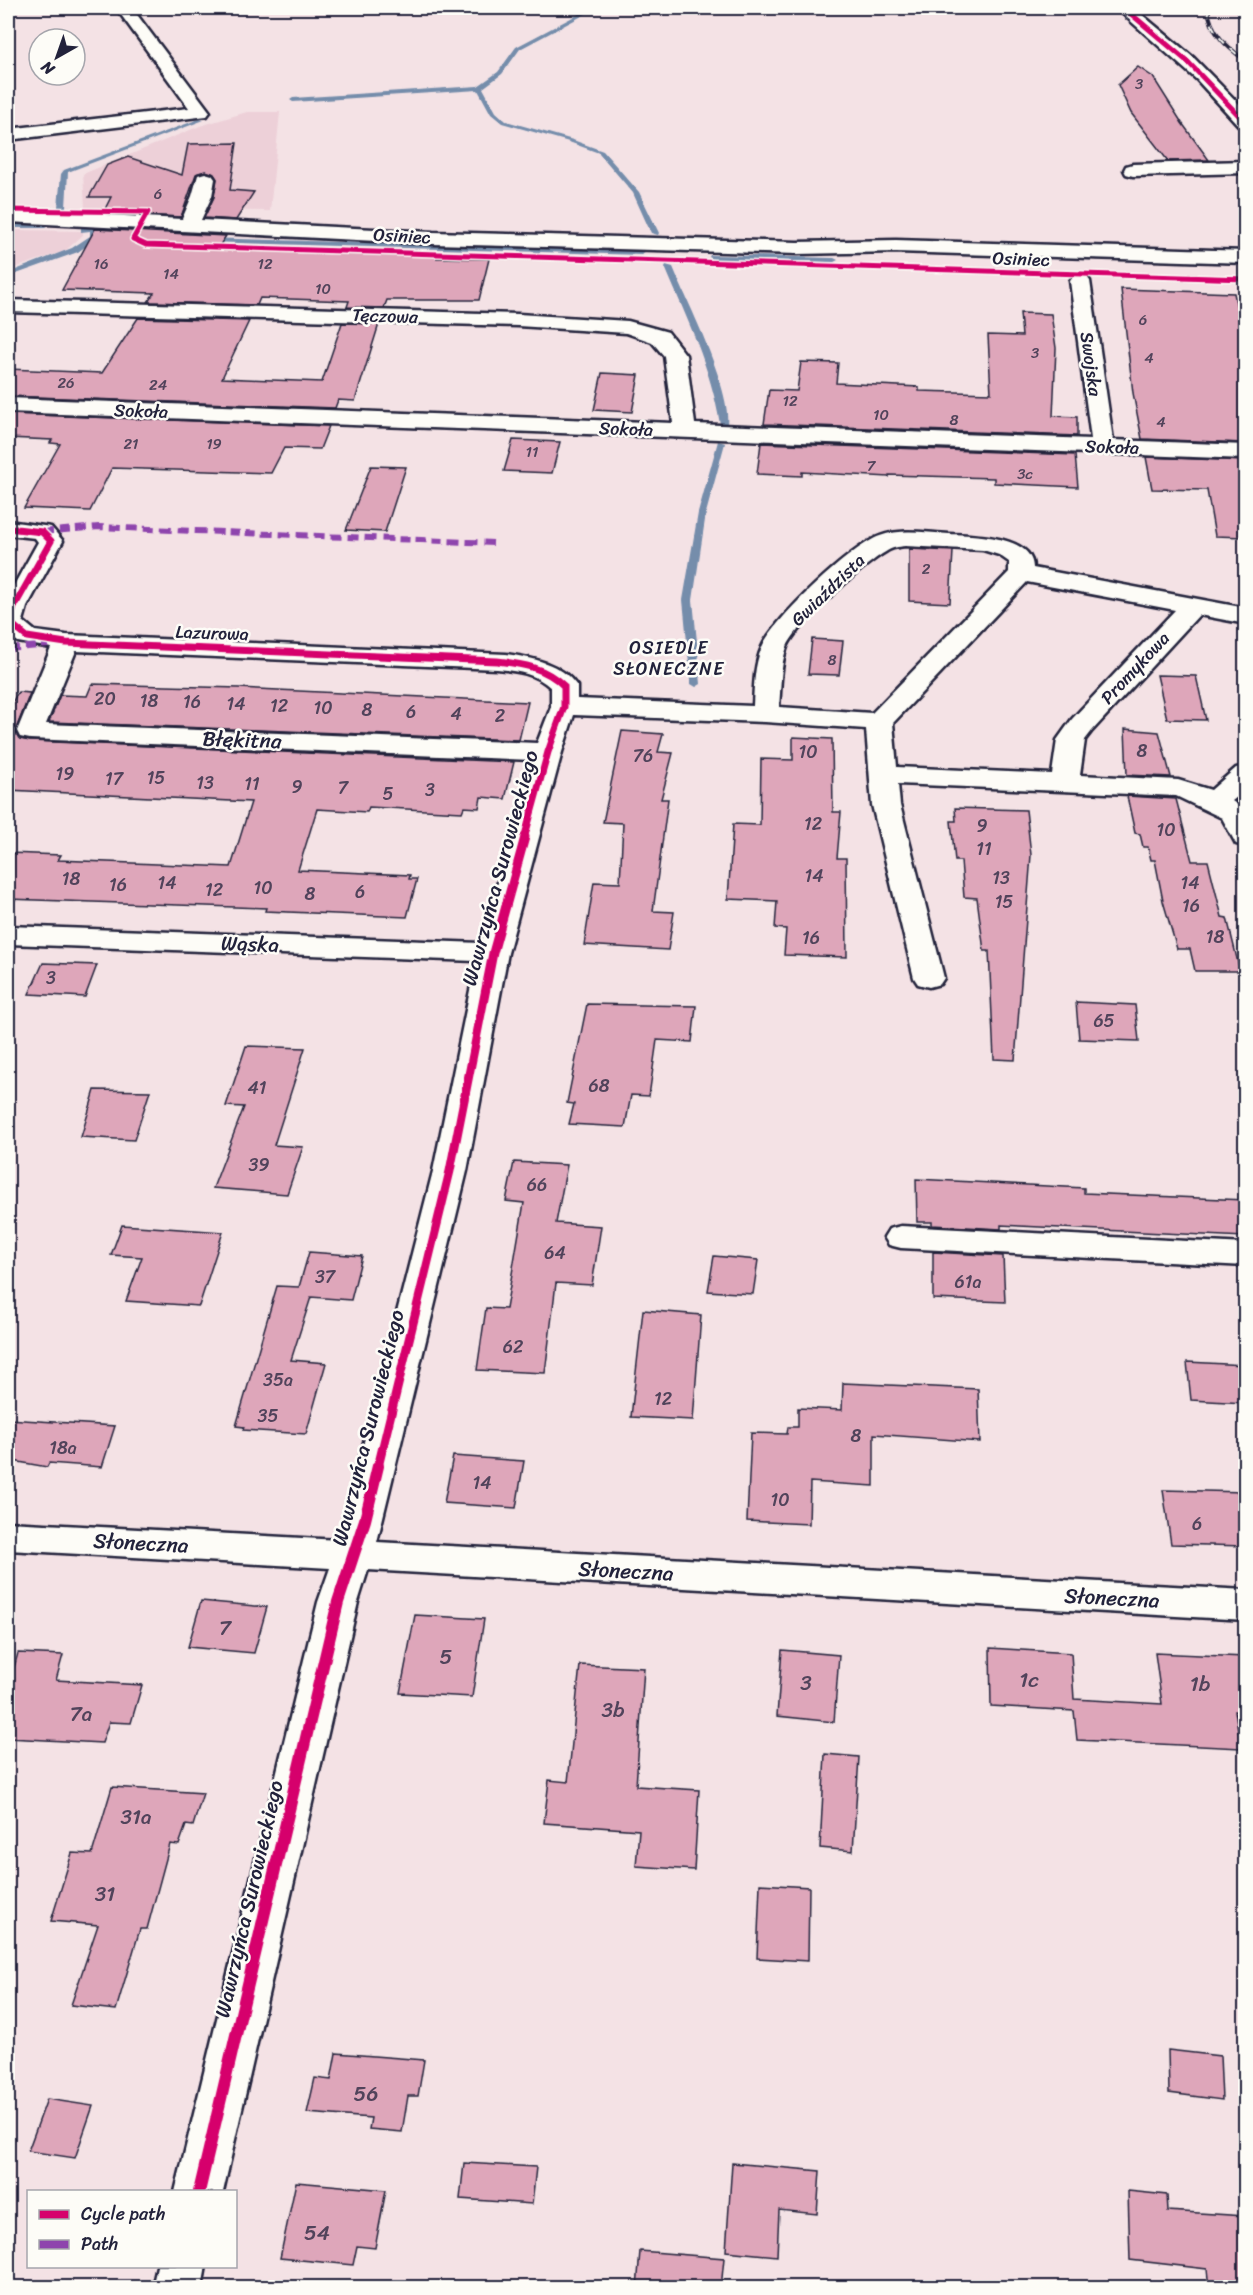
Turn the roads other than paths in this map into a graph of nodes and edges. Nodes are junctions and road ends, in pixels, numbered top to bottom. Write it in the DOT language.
graph roads {
  1 [pos="124,8"];
  2 [pos="1124,8"];
  3 [pos="1245,123"];
  4 [pos="8,135"];
  5 [pos="1245,167"];
  6 [pos="1133,170"];
  7 [pos="205,179"];
  8 [pos="8,216"];
  9 [pos="189,225"];
  10 [pos="797,248"];
  11 [pos="1245,257"];
  12 [pos="1245,266"];
  13 [pos="1080,281"];
  14 [pos="8,306"];
  15 [pos="8,405"];
  16 [pos="685,432"];
  17 [pos="1102,447"];
  18 [pos="1245,452"];
  19 [pos="8,528"];
  20 [pos="1021,574"];
  21 [pos="1193,606"];
  22 [pos="1245,616"];
  23 [pos="66,643"];
  24 [pos="560,692"];
  25 [pos="765,714"];
  26 [pos="879,722"];
  27 [pos="548,752"];
  28 [pos="882,774"];
  29 [pos="1245,774"];
  30 [pos="1065,782"];
  31 [pos="1212,801"];
  32 [pos="1245,838"];
  33 [pos="8,935"];
  34 [pos="493,952"];
  35 [pos="929,978"];
  36 [pos="901,1237"];
  37 [pos="1245,1255"];
  38 [pos="8,1536"];
  39 [pos="354,1555"];
  40 [pos="1245,1605"];
  41 [pos="199,2190"];
  42 [pos="182,2268"];
  43 [pos="177,2288"];
  1 -- 4 [label="street"];
  2 -- 3 [label="street"];
  5 -- 6 [label="street"];
  7 -- 9 [label="street"];
  8 -- 9 [label="street, Osiniec"];
  9 -- 10 [label="street, Osiniec"];
  10 -- 11 [label="street, Osiniec"];
  10 -- 12 [label="street, Osiniec"];
  13 -- 17 [label="street, Swojska"];
  14 -- 16 [label="street, Tęczowa"];
  15 -- 16 [label="street, Sokoła"];
  16 -- 17 [label="street, Sokoła"];
  17 -- 18 [label="street, Sokoła"];
  19 -- 23 [label="street, Lazurowa"];
  20 -- 21 [label="street"];
  20 -- 25 [label="street, Gwiaździsta"];
  20 -- 26 [label="street"];
  21 -- 22 [label="street"];
  21 -- 30 [label="street, Promykowa"];
  23 -- 24 [label="street, Lazurowa"];
  23 -- 27 [label="street, Błękitna"];
  24 -- 25 [label="street"];
  24 -- 27 [label="street, Wawrzyńca Surowieckiego"];
  25 -- 26 [label="street"];
  26 -- 28 [label="street"];
  27 -- 34 [label="street, Wawrzyńca Surowieckiego"];
  28 -- 30 [label="street"];
  28 -- 35 [label="street"];
  29 -- 31 [label="street"];
  30 -- 31 [label="street"];
  31 -- 32 [label="street"];
  33 -- 34 [label="street, Wąska"];
  34 -- 39 [label="street, Wawrzyńca Surowieckiego"];
  36 -- 37 [label="street"];
  38 -- 39 [label="street, Słoneczna"];
  39 -- 40 [label="street, Słoneczna"];
  39 -- 41 [label="street, Wawrzyńca Surowieckiego"];
  42 -- 43 [label="street"];
}
